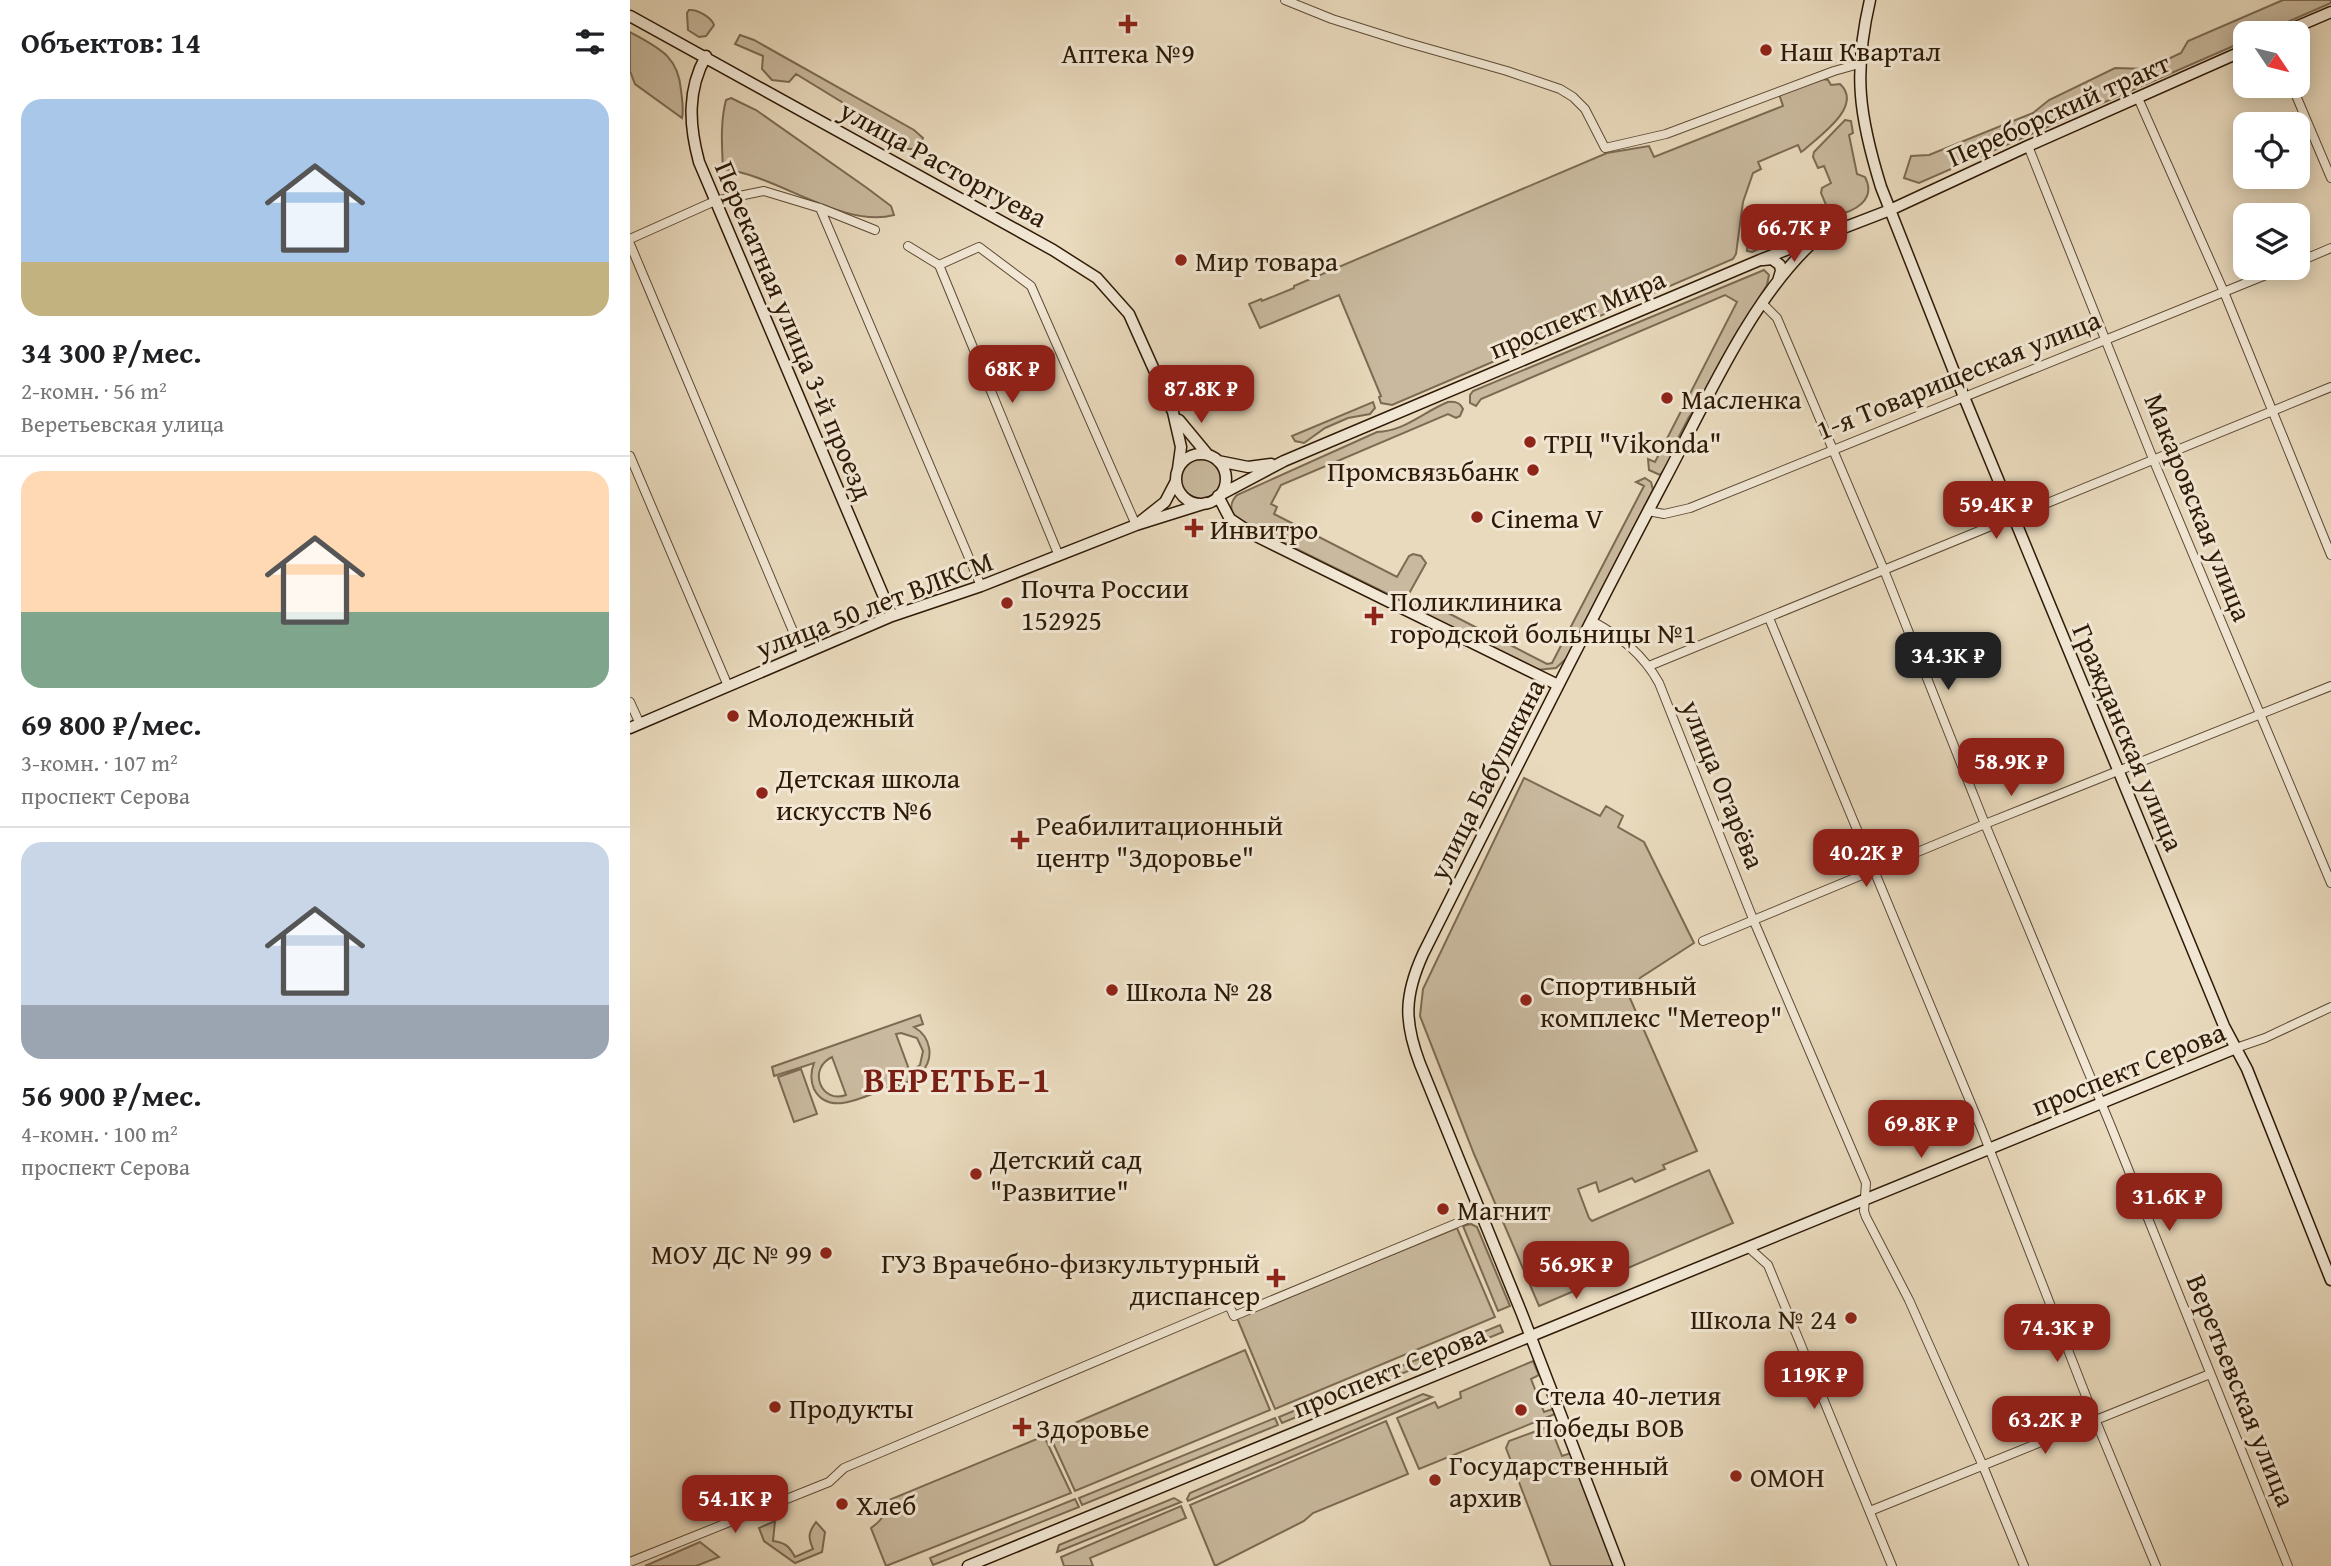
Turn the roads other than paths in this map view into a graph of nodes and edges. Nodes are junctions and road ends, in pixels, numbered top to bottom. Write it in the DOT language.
graph roads {
  1 [pos="1285,0"];
  2 [pos="1870,0"];
  3 [pos="2331,12"];
  4 [pos="630,16"];
  5 [pos="2310,21"];
  6 [pos="2233,55"];
  7 [pos="706,57"];
  8 [pos="1859,64"];
  9 [pos="2138,97"];
  10 [pos="2297,98"];
  11 [pos="2028,146"];
  12 [pos="2331,178"];
  13 [pos="715,201"];
  14 [pos="820,208"];
  15 [pos="1890,210"];
  16 [pos="875,230"];
  17 [pos="1817,239"];
  18 [pos="630,242"];
  19 [pos="908,246"];
  20 [pos="2331,248"];
  21 [pos="2310,256"];
  22 [pos="1760,260"];
  23 [pos="939,265"];
  24 [pos="2254,280"];
  25 [pos="1773,290"];
  26 [pos="2224,292"];
  27 [pos="1763,304"];
  28 [pos="2106,339"];
  29 [pos="2331,387"];
  30 [pos="1964,397"];
  31 [pos="1173,412"];
  32 [pos="2271,412"];
  33 [pos="1833,449"];
  34 [pos="630,456"];
  35 [pos="1213,458"];
  36 [pos="2153,459"];
  37 [pos="1284,461"];
  38 [pos="1177,475"];
  39 [pos="1218,496"];
  40 [pos="1206,503"];
  41 [pos="1648,511"];
  42 [pos="2014,518"];
  43 [pos="1136,525"];
  44 [pos="2331,555"];
  45 [pos="1059,556"];
  46 [pos="1884,570"];
  47 [pos="981,586"];
  48 [pos="892,617"];
  49 [pos="1769,618"];
  50 [pos="1592,621"];
  51 [pos="803,655"];
  52 [pos="1649,666"];
  53 [pos="1558,685"];
  54 [pos="2331,685"];
  55 [pos="728,686"];
  56 [pos="630,702"];
  57 [pos="2261,713"];
  58 [pos="635,726"];
  59 [pos="2118,771"];
  60 [pos="1985,824"];
  61 [pos="1874,870"];
  62 [pos="2331,883"];
  63 [pos="1753,919"];
  64 [pos="1703,941"];
  65 [pos="2331,1007"];
  66 [pos="2236,1048"];
  67 [pos="2101,1103"];
  68 [pos="1988,1150"];
  69 [pos="1865,1200"];
  70 [pos="1479,1214"];
  71 [pos="1748,1247"];
  72 [pos="2331,1280"];
  73 [pos="1530,1336"];
  74 [pos="2210,1374"];
  75 [pos="2095,1419"];
  76 [pos="1983,1466"];
  77 [pos="1870,1511"];
  78 [pos="630,1562"];
  79 [pos="968,1566"];
  80 [pos="1619,1566"];
  81 [pos="1892,1566"];
  82 [pos="2024,1566"];
  83 [pos="2157,1566"];
  84 [pos="2288,1566"];
  1 -- 8 [label="street"];
  2 -- 8 [label="main road, Гражданская улица"];
  3 -- 5 [label="main road"];
  4 -- 7 [label="main road, улица Расторгуева"];
  6 -- 9 [label="main road, Переборский тракт"];
  7 -- 13 [label="main road, Перекатная улица 3-й проезд"];
  7 -- 31 [label="main road, улица Расторгуева"];
  8 -- 15 [label="main road, Гражданская улица"];
  9 -- 11 [label="main road, Переборский тракт"];
  9 -- 26 [label="street"];
  10 -- 12 [label="street"];
  11 -- 15 [label="main road, Переборский тракт"];
  11 -- 28 [label="street, Макаровская улица"];
  13 -- 14 [label="street"];
  13 -- 18 [label="street"];
  13 -- 48 [label="main road, Перекатная улица 3-й проезд"];
  14 -- 16 [label="street"];
  14 -- 47 [label="street"];
  15 -- 17 [label="main road, проспект Мира"];
  15 -- 30 [label="main road, Гражданская улица"];
  17 -- 22 [label="main road, проспект Мира"];
  17 -- 25 [label="main road, улица Бабушкина"];
  18 -- 51 [label="street"];
  19 -- 23 [label="street"];
  20 -- 21 [label="street"];
  22 -- 25 [label="main road"];
  22 -- 37 [label="main road, проспект Мира"];
  23 -- 43 [label="street"];
  23 -- 45 [label="street"];
  24 -- 26 [label="street, 1-я Товарищеская улица"];
  25 -- 27 [label="main road, улица Бабушкина"];
  26 -- 28 [label="street, 1-я Товарищеская улица"];
  26 -- 32 [label="street"];
  27 -- 33 [label="street, Веретьевская улица"];
  27 -- 41 [label="main road, улица Бабушкина"];
  28 -- 30 [label="street, 1-я Товарищеская улица"];
  28 -- 36 [label="street, Макаровская улица"];
  29 -- 32 [label="street"];
  30 -- 33 [label="street, 1-я Товарищеская улица"];
  30 -- 42 [label="main road, Гражданская улица"];
  31 -- 35 [label="main road, улица Расторгуева"];
  31 -- 38 [label="main road, улица Расторгуева"];
  32 -- 36 [label="street"];
  32 -- 44 [label="street"];
  33 -- 41 [label="street, 1-я Товарищеская улица"];
  33 -- 46 [label="street, Веретьевская улица"];
  34 -- 55 [label="street"];
  35 -- 37 [label="main road, проспект Мира"];
  35 -- 38 [label="main road, улица 50 лет ВЛКСМ"];
  35 -- 39 [label="main road"];
  36 -- 42 [label="street"];
  36 -- 57 [label="street, Макаровская улица"];
  37 -- 39 [label="main road, проспект Мира"];
  38 -- 40 [label="main road"];
  38 -- 43 [label="main road, улица 50 лет ВЛКСМ"];
  39 -- 40 [label="main road, улица 50 лет ВЛКСМ"];
  39 -- 53 [label="main road"];
  40 -- 43 [label="main road, улица 50 лет ВЛКСМ"];
  41 -- 50 [label="main road, улица Бабушкина"];
  42 -- 46 [label="street"];
  42 -- 59 [label="main road, Гражданская улица"];
  43 -- 45 [label="main road, улица 50 лет ВЛКСМ"];
  45 -- 47 [label="main road, улица 50 лет ВЛКСМ"];
  46 -- 49 [label="street"];
  46 -- 60 [label="street, Веретьевская улица"];
  47 -- 48 [label="main road, улица 50 лет ВЛКСМ"];
  48 -- 51 [label="main road, улица 50 лет ВЛКСМ"];
  49 -- 52 [label="street"];
  49 -- 61 [label="street"];
  50 -- 52 [label="street, улица Огарёва"];
  50 -- 53 [label="main road, улица Бабушкина"];
  51 -- 55 [label="main road, улица 50 лет ВЛКСМ"];
  52 -- 63 [label="street, улица Огарёва"];
  53 -- 70 [label="main road, улица Бабушкина"];
  54 -- 57 [label="street"];
  55 -- 58 [label="main road, улица 50 лет ВЛКСМ"];
  56 -- 58 [label="street"];
  57 -- 59 [label="street"];
  57 -- 62 [label="street, Макаровская улица"];
  59 -- 60 [label="street"];
  59 -- 66 [label="main road, Гражданская улица"];
  60 -- 61 [label="street"];
  60 -- 67 [label="street, Веретьевская улица"];
  61 -- 63 [label="street"];
  61 -- 68 [label="street"];
  63 -- 64 [label="street"];
  63 -- 69 [label="street, улица Огарёва"];
  65 -- 66 [label="street, проспект Серова"];
  66 -- 67 [label="main road, проспект Серова"];
  66 -- 72 [label="main road, Гражданская улица"];
  67 -- 68 [label="main road, проспект Серова"];
  67 -- 74 [label="street, Веретьевская улица"];
  68 -- 69 [label="main road, проспект Серова"];
  68 -- 75 [label="street"];
  69 -- 71 [label="main road, проспект Серова"];
  69 -- 76 [label="street, улица Огарёва"];
  70 -- 73 [label="main road, улица Бабушкина"];
  70 -- 78 [label="street"];
  71 -- 73 [label="main road, проспект Серова"];
  71 -- 77 [label="street"];
  73 -- 79 [label="main road, проспект Серова"];
  73 -- 80 [label="main road, улица Бабушкина"];
  74 -- 75 [label="street"];
  74 -- 84 [label="street, Веретьевская улица"];
  75 -- 76 [label="street"];
  75 -- 83 [label="street"];
  76 -- 77 [label="street"];
  76 -- 82 [label="street, улица Огарёва"];
  77 -- 81 [label="street"];
}
